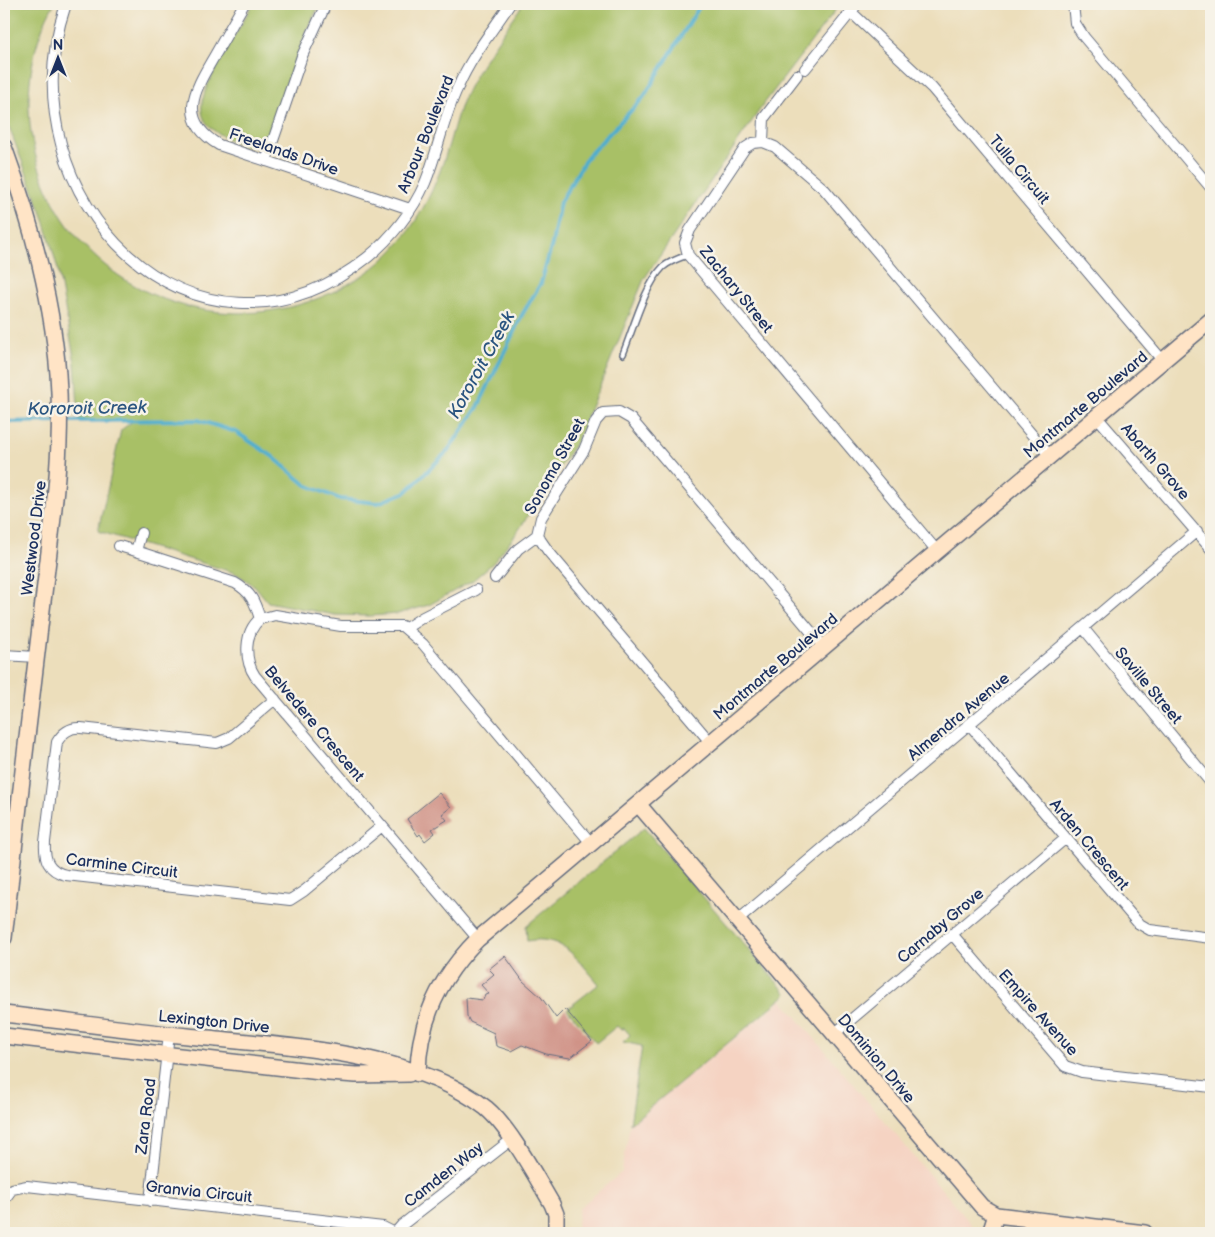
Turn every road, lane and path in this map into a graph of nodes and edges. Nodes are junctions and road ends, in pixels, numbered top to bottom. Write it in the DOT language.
graph roads {
  1 [pos="66,4"];
  2 [pos="244,4"];
  3 [pos="326,4"];
  4 [pos="510,4"];
  5 [pos="1072,4"];
  6 [pos="854,8"];
  7 [pos="42,80"];
  8 [pos="763,142"];
  9 [pos="4,147"];
  10 [pos="266,161"];
  11 [pos="1211,188"];
  12 [pos="410,209"];
  13 [pos="688,255"];
  14 [pos="117,259"];
  15 [pos="1211,320"];
  16 [pos="623,354"];
  17 [pos="1163,361"];
  18 [pos="1097,416"];
  19 [pos="1050,456"];
  20 [pos="1197,531"];
  21 [pos="141,533"];
  22 [pos="537,534"];
  23 [pos="119,546"];
  24 [pos="1211,549"];
  25 [pos="136,551"];
  26 [pos="937,552"];
  27 [pos="495,578"];
  28 [pos="476,590"];
  29 [pos="260,619"];
  30 [pos="406,628"];
  31 [pos="1084,629"];
  32 [pos="824,647"];
  33 [pos="4,656"];
  34 [pos="36,657"];
  35 [pos="275,699"];
  36 [pos="970,725"];
  37 [pos="710,743"];
  38 [pos="1211,783"];
  39 [pos="638,804"];
  40 [pos="382,826"];
  41 [pos="1066,838"];
  42 [pos="592,844"];
  43 [pos="8,865"];
  44 [pos="737,921"];
  45 [pos="952,934"];
  46 [pos="4,938"];
  47 [pos="1211,938"];
  48 [pos="478,939"];
  49 [pos="4,1014"];
  50 [pos="169,1034"];
  51 [pos="834,1034"];
  52 [pos="4,1036"];
  53 [pos="167,1054"];
  54 [pos="418,1074"];
  55 [pos="1211,1086"];
  56 [pos="511,1140"];
  57 [pos="4,1200"];
  58 [pos="150,1201"];
  59 [pos="996,1215"];
  60 [pos="395,1233"];
  61 [pos="556,1233"];
  62 [pos="990,1233"];
  63 [pos="1145,1233"];
  1 -- 7 [label="street"];
  2 -- 10 [label="street, Freelands Drive"];
  3 -- 10 [label="street"];
  4 -- 12 [label="street, Arbour Boulevard"];
  5 -- 11 [label="street"];
  6 -- 8 [label="street"];
  6 -- 17 [label="street, Tulla Circuit"];
  8 -- 13 [label="street, Zachary Street"];
  8 -- 19 [label="street"];
  9 -- 34 [label="street, Westwood Drive"];
  10 -- 12 [label="street, Freelands Drive"];
  12 -- 14 [label="street, Arbour Boulevard"];
  13 -- 16 [label="lane"];
  13 -- 26 [label="street, Zachary Street"];
  15 -- 17 [label="street, Montmarte Boulevard"];
  17 -- 18 [label="street, Montmarte Boulevard"];
  18 -- 19 [label="street, Montmarte Boulevard"];
  18 -- 20 [label="street, Abarth Grove"];
  19 -- 26 [label="street, Montmarte Boulevard"];
  20 -- 24 [label="street, Abarth Grove"];
  20 -- 31 [label="street, Almendra Avenue"];
  21 -- 25 [label="street"];
  22 -- 27 [label="street"];
  22 -- 32 [label="street, Sonoma Street"];
  22 -- 37 [label="street, Sonoma Street"];
  23 -- 25 [label="street"];
  25 -- 29 [label="street"];
  26 -- 32 [label="street, Montmarte Boulevard"];
  28 -- 30 [label="street"];
  29 -- 30 [label="street"];
  29 -- 35 [label="street, Belvedere Crescent"];
  30 -- 42 [label="street"];
  31 -- 36 [label="street, Almendra Avenue"];
  31 -- 38 [label="street, Saville Street"];
  32 -- 37 [label="street, Montmarte Boulevard"];
  33 -- 34 [label="street"];
  34 -- 43 [label="street, Westwood Drive"];
  35 -- 40 [label="street, Belvedere Crescent"];
  35 -- 40 [label="street, Carmine Circuit"];
  36 -- 41 [label="street, Arden Crescent"];
  36 -- 44 [label="street, Almendra Avenue"];
  37 -- 39 [label="street, Montmarte Boulevard"];
  39 -- 42 [label="street, Montmarte Boulevard"];
  39 -- 44 [label="street, Dominion Drive"];
  40 -- 48 [label="street, Belvedere Crescent"];
  41 -- 45 [label="street, Carnaby Grove"];
  41 -- 47 [label="street, Arden Crescent"];
  42 -- 48 [label="street, Montmarte Boulevard"];
  43 -- 46 [label="street, Westwood Drive"];
  44 -- 51 [label="street, Dominion Drive"];
  45 -- 51 [label="street, Carnaby Grove"];
  45 -- 55 [label="street, Empire Avenue"];
  48 -- 54 [label="street, Montmarte Boulevard"];
  49 -- 50 [label="street, Lexington Drive"];
  50 -- 53 [label="street, Zara Road"];
  50 -- 54 [label="street, Lexington Drive"];
  51 -- 59 [label="street, Dominion Drive"];
  52 -- 53 [label="street, Lexington Drive"];
  53 -- 54 [label="street, Lexington Drive"];
  53 -- 58 [label="street, Zara Road"];
  54 -- 56 [label="street, Lexington Drive"];
  56 -- 60 [label="street, Camden Way"];
  56 -- 61 [label="street, Lexington Drive"];
  57 -- 58 [label="street, Granvia Circuit"];
  58 -- 60 [label="street, Granvia Circuit"];
  59 -- 62 [label="street"];
  59 -- 63 [label="street, Dominion Drive"];
}
